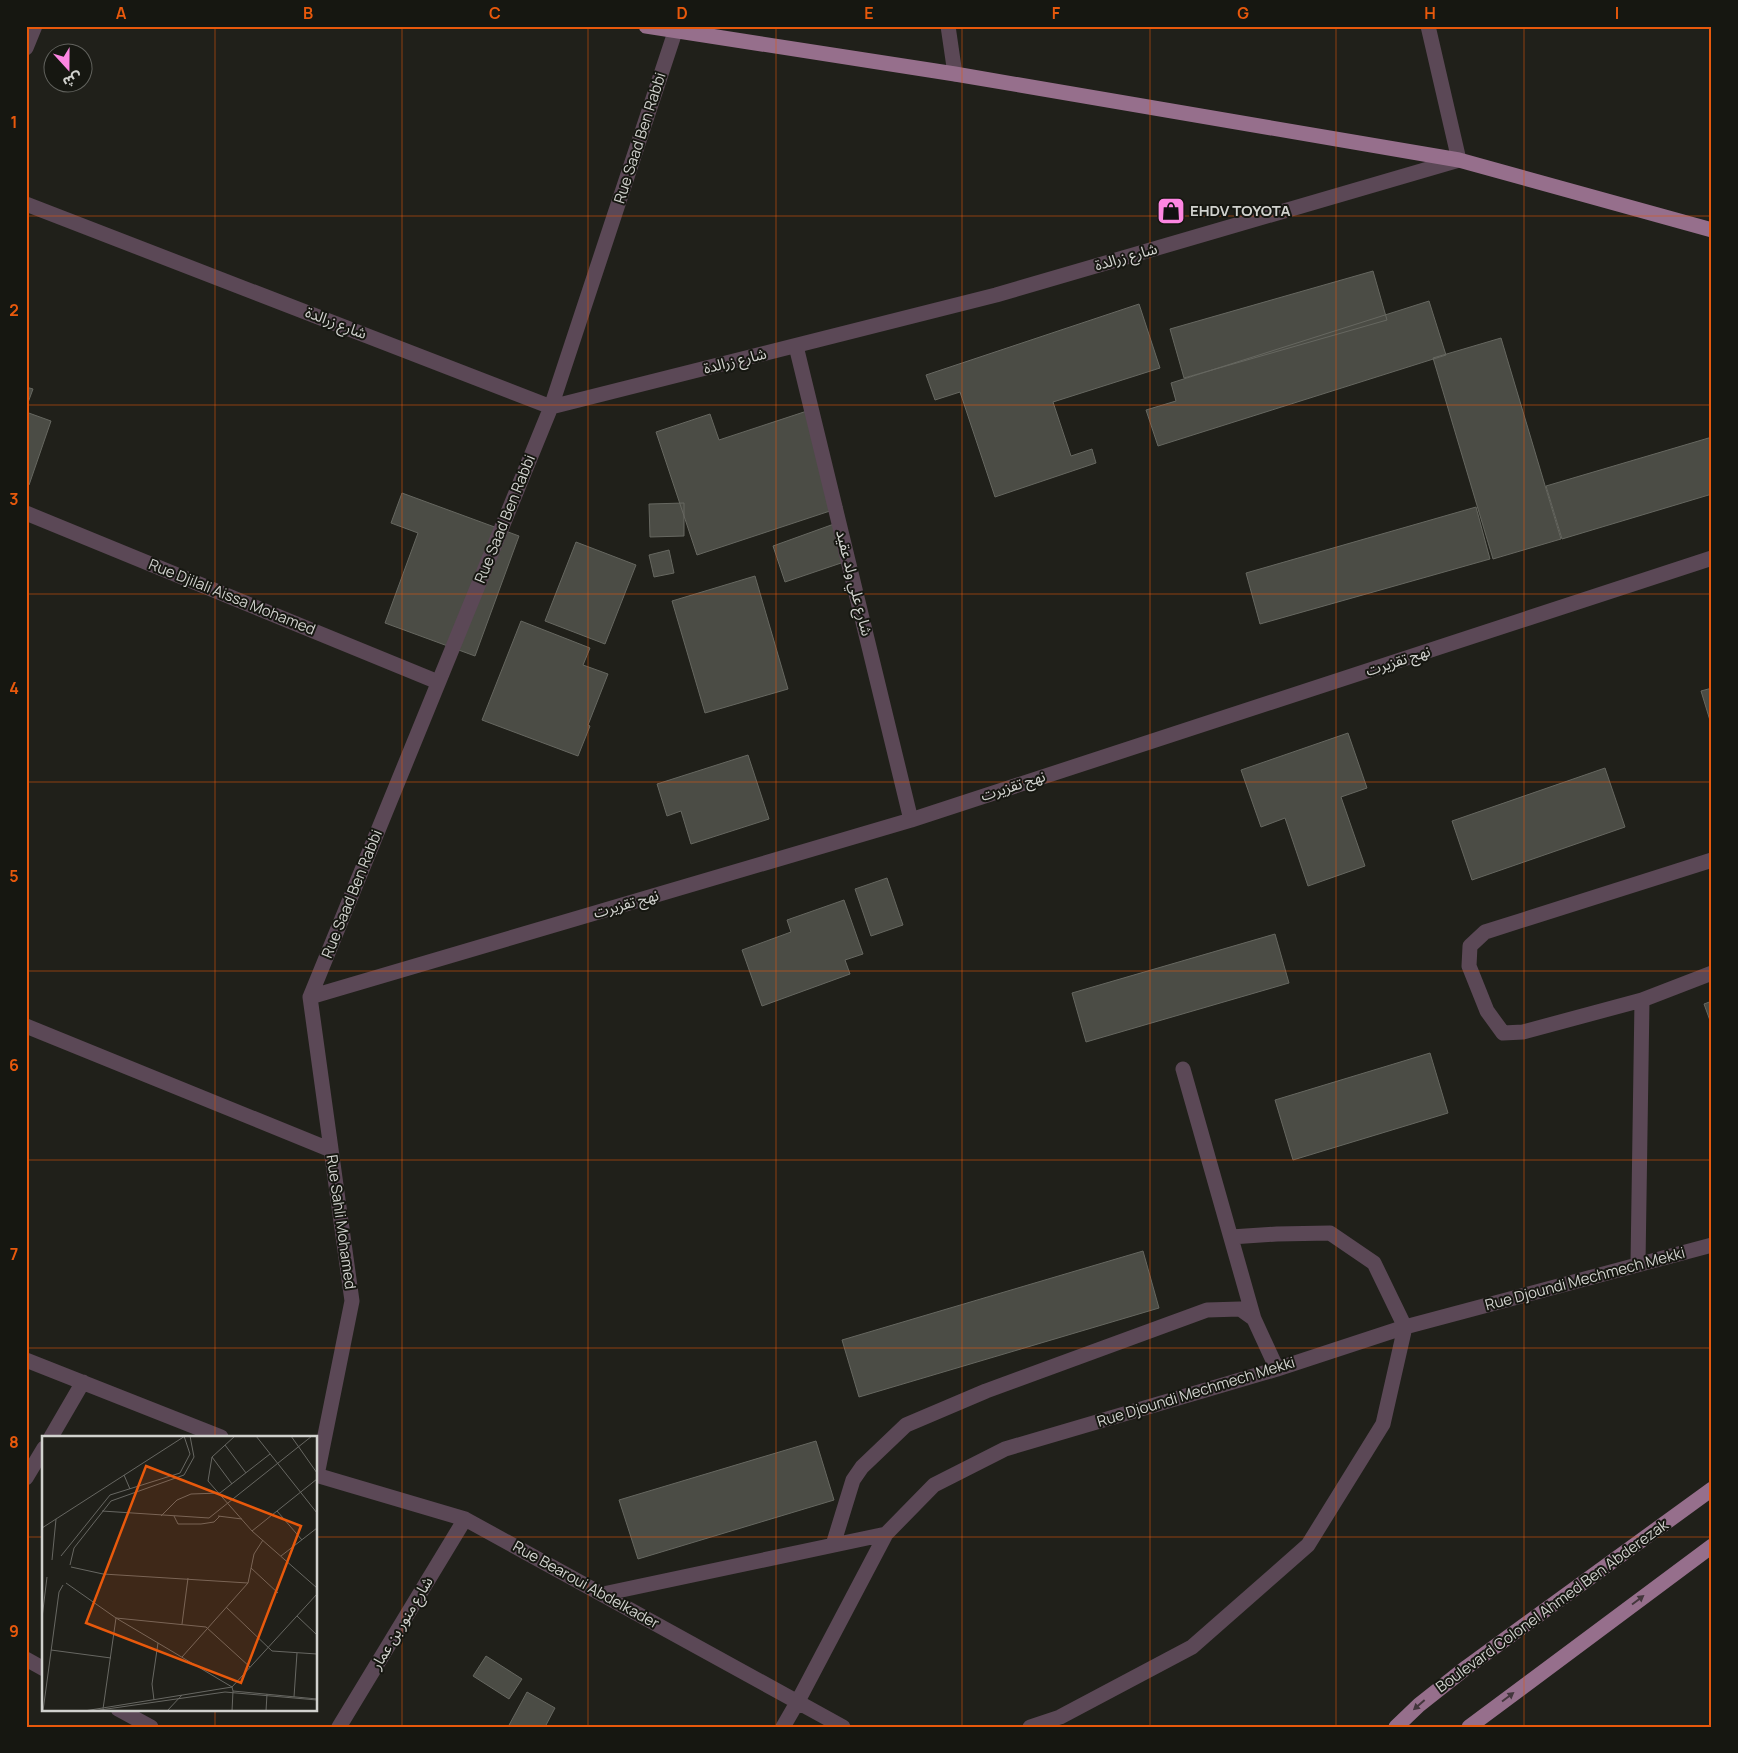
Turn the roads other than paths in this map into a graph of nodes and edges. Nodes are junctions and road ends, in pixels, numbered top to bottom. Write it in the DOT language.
graph roads {
  1 [pos="35,26"];
  2 [pos="646,26"];
  3 [pos="948,26"];
  4 [pos="1428,26"];
  5 [pos="675,32"];
  6 [pos="26,48"];
  7 [pos="955,74"];
  8 [pos="1459,160"];
  9 [pos="26,204"];
  10 [pos="1712,230"];
  11 [pos="796,346"];
  12 [pos="552,407"];
  13 [pos="26,512"];
  14 [pos="1712,558"];
  15 [pos="438,682"];
  16 [pos="911,820"];
  17 [pos="1712,860"];
  18 [pos="1712,974"];
  19 [pos="310,997"];
  20 [pos="1642,1000"];
  21 [pos="26,1026"];
  22 [pos="1183,1069"];
  23 [pos="331,1150"];
  24 [pos="1231,1237"];
  25 [pos="1712,1245"];
  26 [pos="1638,1264"];
  27 [pos="1254,1319"];
  28 [pos="1405,1327"];
  29 [pos="26,1360"];
  30 [pos="1277,1369"];
  31 [pos="83,1382"];
  32 [pos="52,1436"];
  33 [pos="218,1436"];
  34 [pos="42,1451"];
  35 [pos="318,1470"];
  36 [pos="318,1475"];
  37 [pos="26,1478"];
  38 [pos="1712,1489"];
  39 [pos="465,1519"];
  40 [pos="886,1534"];
  41 [pos="833,1545"];
  42 [pos="1712,1546"];
  43 [pos="603,1594"];
  44 [pos="26,1659"];
  45 [pos="42,1668"];
  46 [pos="798,1701"];
  47 [pos="120,1710"];
  48 [pos="151,1727"];
  49 [pos="339,1727"];
  50 [pos="783,1727"];
  51 [pos="843,1727"];
  52 [pos="1030,1727"];
  53 [pos="1396,1727"];
  54 [pos="1469,1727"];
  1 -- 6 [label="street"];
  2 -- 5 [label="main road"];
  3 -- 7 [label="street"];
  4 -- 8 [label="street"];
  5 -- 7 [label="main road"];
  5 -- 12 [label="street, Rue Saad Ben Rabbi"];
  7 -- 8 [label="main road"];
  8 -- 10 [label="main road"];
  8 -- 11 [label="street, شارع زرالدة"];
  9 -- 12 [label="street, شارع زرالدة"];
  11 -- 12 [label="street, شارع زرالدة"];
  11 -- 16 [label="street, شارع علي ولد عقيد"];
  12 -- 15 [label="street, Rue Saad Ben Rabbi"];
  13 -- 15 [label="street, Rue Djilali Aissa Mohamed"];
  14 -- 16 [label="street, نهج تقزيرت"];
  15 -- 19 [label="street, Rue Saad Ben Rabbi"];
  16 -- 19 [label="street, نهج تقزيرت"];
  17 -- 20 [label="street"];
  18 -- 20 [label="street"];
  19 -- 23 [label="street, Rue Sahli Mohamed"];
  20 -- 26 [label="street"];
  21 -- 23 [label="street"];
  22 -- 24 [label="street"];
  23 -- 35 [label="street, Rue Sahli Mohamed"];
  24 -- 27 [label="street"];
  24 -- 28 [label="street"];
  25 -- 26 [label="street, Rue Djoundi Mechmech Mekki"];
  26 -- 28 [label="street, Rue Djoundi Mechmech Mekki"];
  27 -- 30 [label="street"];
  27 -- 41 [label="street"];
  28 -- 30 [label="street, Rue Djoundi Mechmech Mekki"];
  28 -- 52 [label="street"];
  29 -- 31 [label="street"];
  30 -- 40 [label="street, Rue Djoundi Mechmech Mekki"];
  31 -- 32 [label="street"];
  31 -- 33 [label="street"];
  34 -- 37 [label="street"];
  36 -- 39 [label="street, Rue Bearoui Abdelkader"];
  38 -- 53 [label="main road, Boulevard Colonel Ahmed Ben Abderezak, one-way"];
  39 -- 43 [label="street, Rue Bearoui Abdelkader"];
  39 -- 49 [label="street, شارع منور بن عمار"];
  40 -- 41 [label="street"];
  40 -- 46 [label="street, Rue Djoundi Mechmech Mekki"];
  41 -- 43 [label="street"];
  54 -- 42 [label="main road, one-way"];
  43 -- 46 [label="street, Rue Bearoui Abdelkader"];
  44 -- 45 [label="street"];
  46 -- 50 [label="street, Rue Djoundi Mechmech Mekki"];
  46 -- 51 [label="street, Rue Bearoui Abdelkader"];
  47 -- 48 [label="street"];
}
